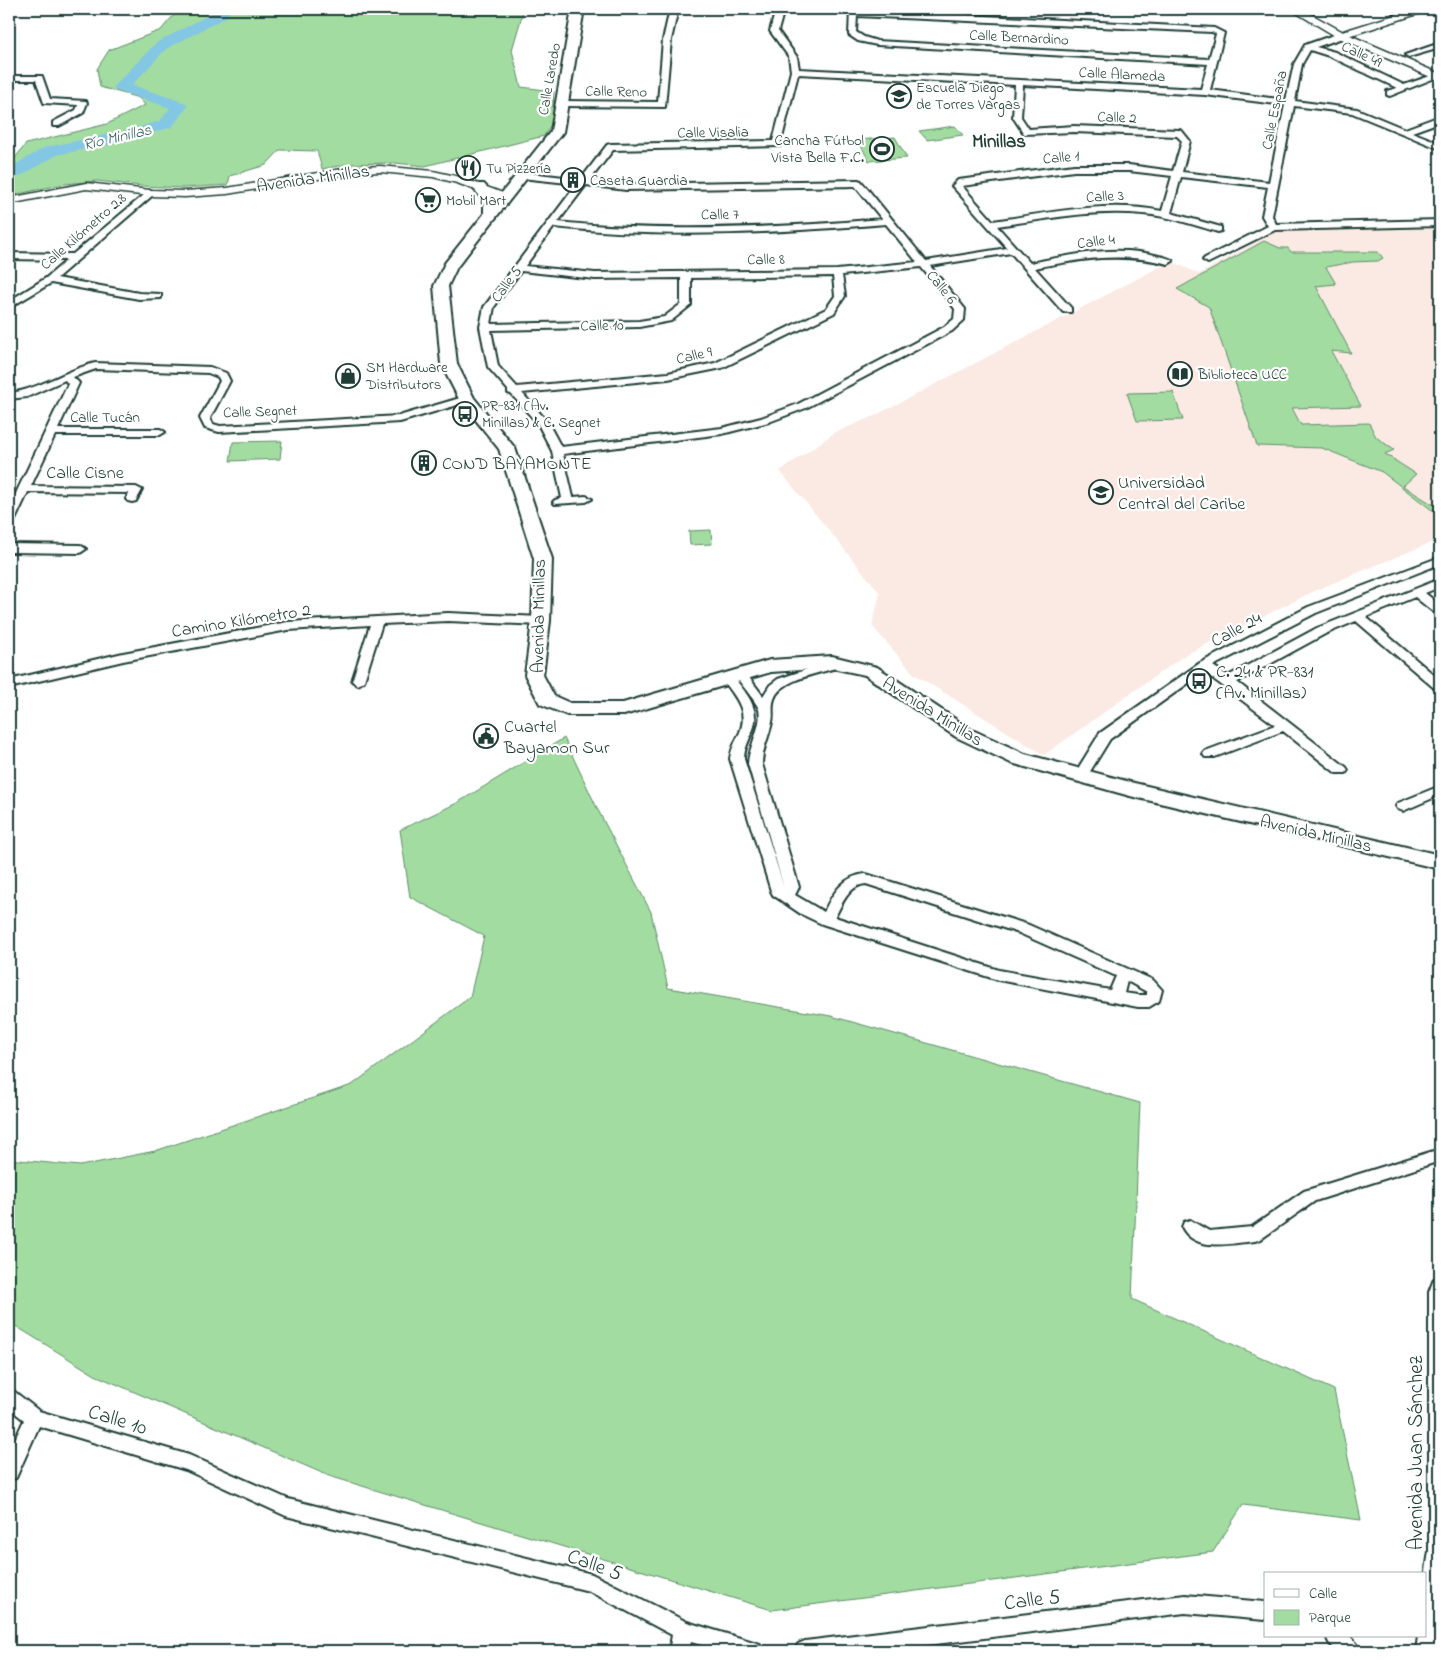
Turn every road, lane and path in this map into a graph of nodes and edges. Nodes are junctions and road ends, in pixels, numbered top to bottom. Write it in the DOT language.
graph roads {
  1 [pos="578,9"];
  2 [pos="674,9"];
  3 [pos="780,9"];
  4 [pos="1295,9"];
  5 [pos="1311,9"];
  6 [pos="1392,9"];
  7 [pos="1423,9"];
  8 [pos="854,11"];
  9 [pos="1404,14"];
  10 [pos="1354,31"];
  11 [pos="1341,35"];
  12 [pos="1440,45"];
  13 [pos="1308,47"];
  14 [pos="1409,55"];
  15 [pos="1212,62"];
  16 [pos="795,71"];
  17 [pos="1439,74"];
  18 [pos="9,78"];
  19 [pos="1019,82"];
  20 [pos="1404,88"];
  21 [pos="1205,92"];
  22 [pos="1390,93"];
  23 [pos="1291,102"];
  24 [pos="563,104"];
  25 [pos="1440,119"];
  26 [pos="56,124"];
  27 [pos="1406,131"];
  28 [pos="1440,146"];
  29 [pos="1177,173"];
  30 [pos="521,175"];
  31 [pos="583,183"];
  32 [pos="1274,185"];
  33 [pos="479,187"];
  34 [pos="150,193"];
  35 [pos="504,197"];
  36 [pos="9,201"];
  37 [pos="491,214"];
  38 [pos="1166,214"];
  39 [pos="888,221"];
  40 [pos="1440,223"];
  41 [pos="553,224"];
  42 [pos="991,224"];
  43 [pos="1273,227"];
  44 [pos="1218,229"];
  45 [pos="1014,250"];
  46 [pos="9,256"];
  47 [pos="77,256"];
  48 [pos="1208,260"];
  49 [pos="1168,261"];
  50 [pos="924,264"];
  51 [pos="1028,266"];
  52 [pos="517,268"];
  53 [pos="837,273"];
  54 [pos="686,276"];
  55 [pos="49,280"];
  56 [pos="158,296"];
  57 [pos="9,305"];
  58 [pos="1067,310"];
  59 [pos="485,327"];
  60 [pos="66,376"];
  61 [pos="512,391"];
  62 [pos="9,396"];
  63 [pos="467,399"];
  64 [pos="51,432"];
  65 [pos="160,432"];
  66 [pos="557,451"];
  67 [pos="24,489"];
  68 [pos="132,499"];
  69 [pos="586,499"];
  70 [pos="564,502"];
  71 [pos="9,520"];
  72 [pos="9,548"];
  73 [pos="80,549"];
  74 [pos="1440,560"];
  75 [pos="1440,583"];
  76 [pos="1416,592"];
  77 [pos="1440,611"];
  78 [pos="1357,616"];
  79 [pos="541,621"];
  80 [pos="377,622"];
  81 [pos="838,663"];
  82 [pos="1204,666"];
  83 [pos="734,676"];
  84 [pos="358,682"];
  85 [pos="1228,682"];
  86 [pos="9,684"];
  87 [pos="1436,684"];
  88 [pos="765,708"];
  89 [pos="1285,726"];
  90 [pos="1210,754"];
  91 [pos="1341,770"];
  92 [pos="1081,775"];
  93 [pos="1440,790"];
  94 [pos="1403,806"];
  95 [pos="1440,862"];
  96 [pos="787,896"];
  97 [pos="826,920"];
  98 [pos="1124,974"];
  99 [pos="1115,996"];
  100 [pos="1440,1155"];
  101 [pos="1190,1227"];
  102 [pos="1440,1284"];
  103 [pos="9,1398"];
  104 [pos="34,1417"];
  105 [pos="9,1472"];
  106 [pos="414,1538"];
  107 [pos="1264,1611"];
  108 [pos="683,1630"];
  109 [pos="1338,1638"];
  110 [pos="679,1651"];
  111 [pos="753,1651"];
  112 [pos="805,1651"];
  113 [pos="1350,1651"];
  114 [pos="1426,1651"];
  1 -- 24 [label="main road, Calle Laredo"];
  2 -- 24 [label="street, Calle Reno"];
  3 -- 16 [label="street"];
  4 -- 11 [label="street"];
  5 -- 10 [label="street"];
  6 -- 9 [label="street"];
  7 -- 9 [label="street"];
  8 -- 15 [label="street, Calle Bernardino"];
  8 -- 15 [label="street"];
  9 -- 10 [label="street"];
  10 -- 11 [label="street"];
  10 -- 14 [label="street"];
  11 -- 13 [label="street"];
  11 -- 17 [label="street"];
  12 -- 14 [label="street"];
  13 -- 20 [label="street, Calle 49"];
  13 -- 23 [label="street, Calle España"];
  14 -- 17 [label="street"];
  15 -- 21 [label="street"];
  16 -- 19 [label="street, Calle Alameda"];
  16 -- 31 [label="street, Calle Visalia"];
  17 -- 20 [label="street"];
  18 -- 26 [label="street"];
  19 -- 21 [label="street, Calle Alameda"];
  19 -- 29 [label="street, Calle 2"];
  20 -- 22 [label="street"];
  21 -- 23 [label="street, Calle Alameda"];
  23 -- 27 [label="street, Calle Alameda"];
  23 -- 32 [label="street, Calle España"];
  24 -- 30 [label="main road, Calle Laredo"];
  25 -- 27 [label="street"];
  27 -- 28 [label="street, Calle Alameda"];
  29 -- 32 [label="street, Calle 1"];
  29 -- 38 [label="street"];
  29 -- 42 [label="street, Calle 1"];
  30 -- 31 [label="street, Calle 6"];
  30 -- 35 [label="main road, Calle Laredo"];
  31 -- 39 [label="street, Calle 6"];
  31 -- 41 [label="street, Calle 5"];
  32 -- 43 [label="street, Calle España"];
  33 -- 34 [label="street, Avenida Minillas"];
  33 -- 35 [label="street, Avenida Minillas"];
  33 -- 37 [label="main road"];
  34 -- 36 [label="street, Avenida Minillas"];
  34 -- 47 [label="street, Calle Kilómetro 2.8"];
  35 -- 37 [label="main road, Avenida Minillas"];
  37 -- 63 [label="main road, Avenida Minillas"];
  38 -- 42 [label="street, Calle 3"];
  38 -- 44 [label="street, Calle 3"];
  39 -- 41 [label="street, Calle 7"];
  39 -- 50 [label="street, Calle 6"];
  40 -- 43 [label="street"];
  41 -- 52 [label="street, Calle 5"];
  42 -- 45 [label="street, Calle 1"];
  43 -- 48 [label="street"];
  45 -- 50 [label="street, Calle 8"];
  45 -- 51 [label="street, Calle 1"];
  46 -- 47 [label="street"];
  47 -- 55 [label="street, Calle Kilómetro 2.8"];
  49 -- 51 [label="street, Calle 4"];
  50 -- 53 [label="street, Calle 8"];
  50 -- 66 [label="street, Calle 6"];
  51 -- 58 [label="street, Calle 1"];
  52 -- 54 [label="street, Calle 8"];
  52 -- 59 [label="street, Calle 5"];
  53 -- 54 [label="street, Calle 8"];
  53 -- 61 [label="street, Calle 9"];
  54 -- 59 [label="street, Calle 10"];
  55 -- 56 [label="street"];
  55 -- 57 [label="street, Calle Kilómetro 2.8"];
  59 -- 61 [label="street, Calle 5"];
  60 -- 62 [label="street, Calle Segnet"];
  60 -- 63 [label="street, Calle Segnet"];
  60 -- 64 [label="street"];
  61 -- 66 [label="street, Calle 5"];
  63 -- 79 [label="main road, Avenida Minillas"];
  64 -- 65 [label="street, Calle Tucán"];
  64 -- 67 [label="street"];
  66 -- 70 [label="street, Calle 5"];
  67 -- 68 [label="street, Calle Cisne"];
  67 -- 71 [label="street"];
  69 -- 70 [label="street"];
  72 -- 73 [label="street"];
  74 -- 82 [label="street, Calle 24"];
  75 -- 76 [label="street"];
  76 -- 77 [label="street"];
  76 -- 78 [label="street"];
  78 -- 85 [label="street"];
  78 -- 87 [label="street"];
  79 -- 80 [label="street, Camino Kilómetro 2"];
  79 -- 83 [label="main road, Avenida Minillas"];
  80 -- 84 [label="street"];
  80 -- 86 [label="street, Camino Kilómetro 2"];
  81 -- 83 [label="main road, Avenida Minillas"];
  81 -- 88 [label="street"];
  81 -- 92 [label="main road, Avenida Minillas"];
  82 -- 85 [label="street"];
  82 -- 92 [label="street, Calle 24"];
  83 -- 88 [label="street"];
  83 -- 96 [label="street"];
  85 -- 89 [label="street"];
  88 -- 96 [label="street"];
  89 -- 90 [label="street"];
  89 -- 91 [label="street"];
  92 -- 95 [label="main road, Avenida Minillas"];
  93 -- 94 [label="street"];
  96 -- 97 [label="street"];
  97 -- 98 [label="street"];
  97 -- 99 [label="street"];
  98 -- 99 [label="street"];
  98 -- 99 [label="street"];
  100 -- 101 [label="street"];
  102 -- 114 [label="street, Avenida Juan Sánchez"];
  103 -- 104 [label="street, Calle 10"];
  104 -- 105 [label="street"];
  104 -- 106 [label="street, Calle 10"];
  106 -- 108 [label="street, Calle 5"];
  107 -- 112 [label="street, Calle 5"];
  108 -- 110 [label="street"];
  108 -- 111 [label="street, Calle 5"];
  109 -- 113 [label="street"];
}
